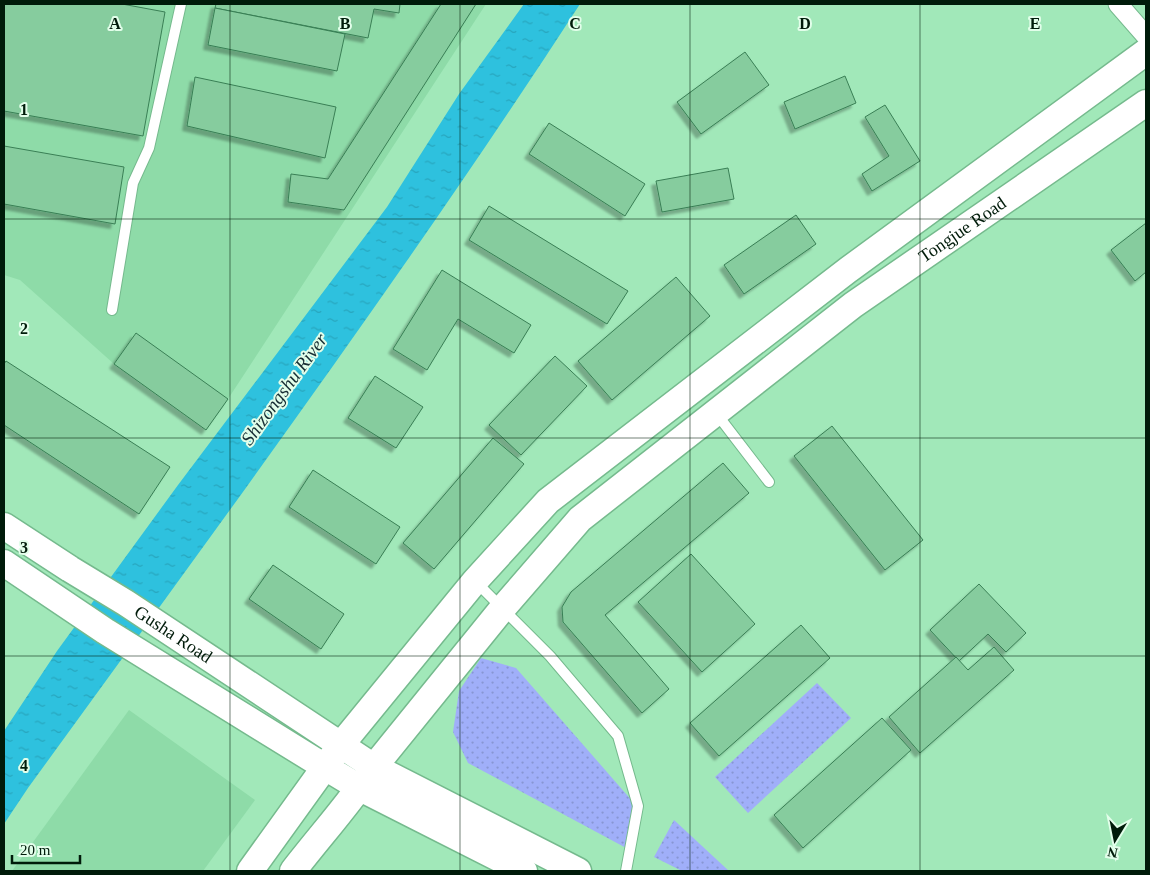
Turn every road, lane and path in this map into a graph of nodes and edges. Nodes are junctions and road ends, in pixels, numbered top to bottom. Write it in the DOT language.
graph roads {
  1 [pos="181,4"];
  2 [pos="1118,4"];
  3 [pos="1146,36"];
  4 [pos="1146,52"];
  5 [pos="1146,103"];
  6 [pos="112,310"];
  7 [pos="716,412"];
  8 [pos="770,482"];
  9 [pos="4,526"];
  10 [pos="4,563"];
  11 [pos="475,581"];
  12 [pos="502,609"];
  13 [pos="340,746"];
  14 [pos="325,767"];
  15 [pos="367,778"];
  16 [pos="250,871"];
  17 [pos="293,871"];
  18 [pos="524,871"];
  19 [pos="578,871"];
  20 [pos="626,871"];
  1 -- 6 [label="lane"];
  2 -- 3 [label="street"];
  4 -- 11 [label="main road, Tongjue Road"];
  5 -- 7 [label="main road, Tongjue Road"];
  7 -- 8 [label="lane"];
  7 -- 12 [label="main road, Tongjue Road"];
  9 -- 13 [label="main road, Gusha Road"];
  10 -- 14 [label="main road, Gusha Road"];
  11 -- 12 [label="lane"];
  11 -- 13 [label="main road, Tongjue Road"];
  12 -- 15 [label="main road, Tongjue Road"];
  12 -- 20 [label="lane"];
  13 -- 14 [label="main road, Tongjue Road"];
  13 -- 15 [label="main road, Gusha Road"];
  14 -- 15 [label="main road, Gusha Road"];
  14 -- 16 [label="main road"];
  15 -- 17 [label="main road"];
  15 -- 18 [label="main road"];
  15 -- 19 [label="main road"];
}
